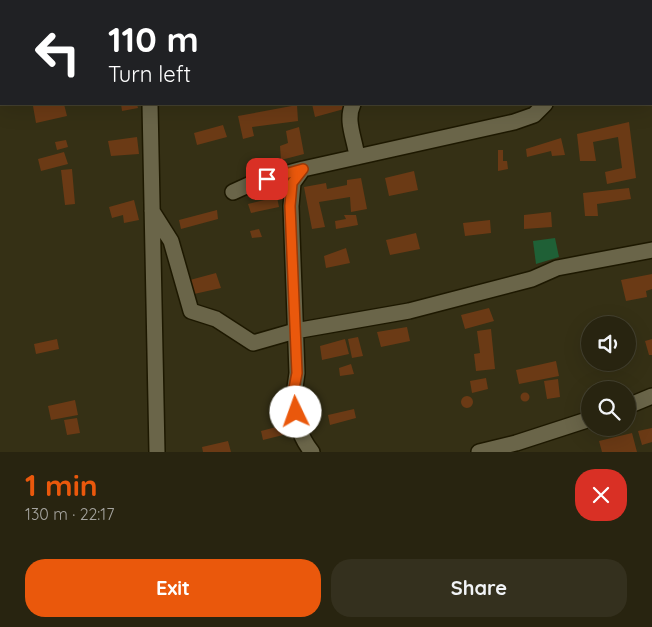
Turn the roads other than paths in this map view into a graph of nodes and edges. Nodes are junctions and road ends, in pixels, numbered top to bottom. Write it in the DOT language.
graph roads {
  1 [pos="150,105"];
  2 [pos="352,105"];
  3 [pos="544,105"];
  4 [pos="357,157"];
  5 [pos="303,169"];
  6 [pos="233,192"];
  7 [pos="152,211"];
  8 [pos="652,250"];
  9 [pos="295,331"];
  10 [pos="652,396"];
  11 [pos="636,403"];
  12 [pos="581,423"];
  13 [pos="157,452"];
  14 [pos="312,452"];
  15 [pos="479,452"];
  1 -- 7 [label="street"];
  2 -- 4 [label="street"];
  3 -- 4 [label="street"];
  4 -- 5 [label="street"];
  5 -- 6 [label="street"];
  5 -- 9 [label="street"];
  7 -- 9 [label="street"];
  7 -- 13 [label="street"];
  8 -- 9 [label="street"];
  9 -- 14 [label="street"];
  10 -- 11 [label="street"];
  12 -- 15 [label="street"];
}
